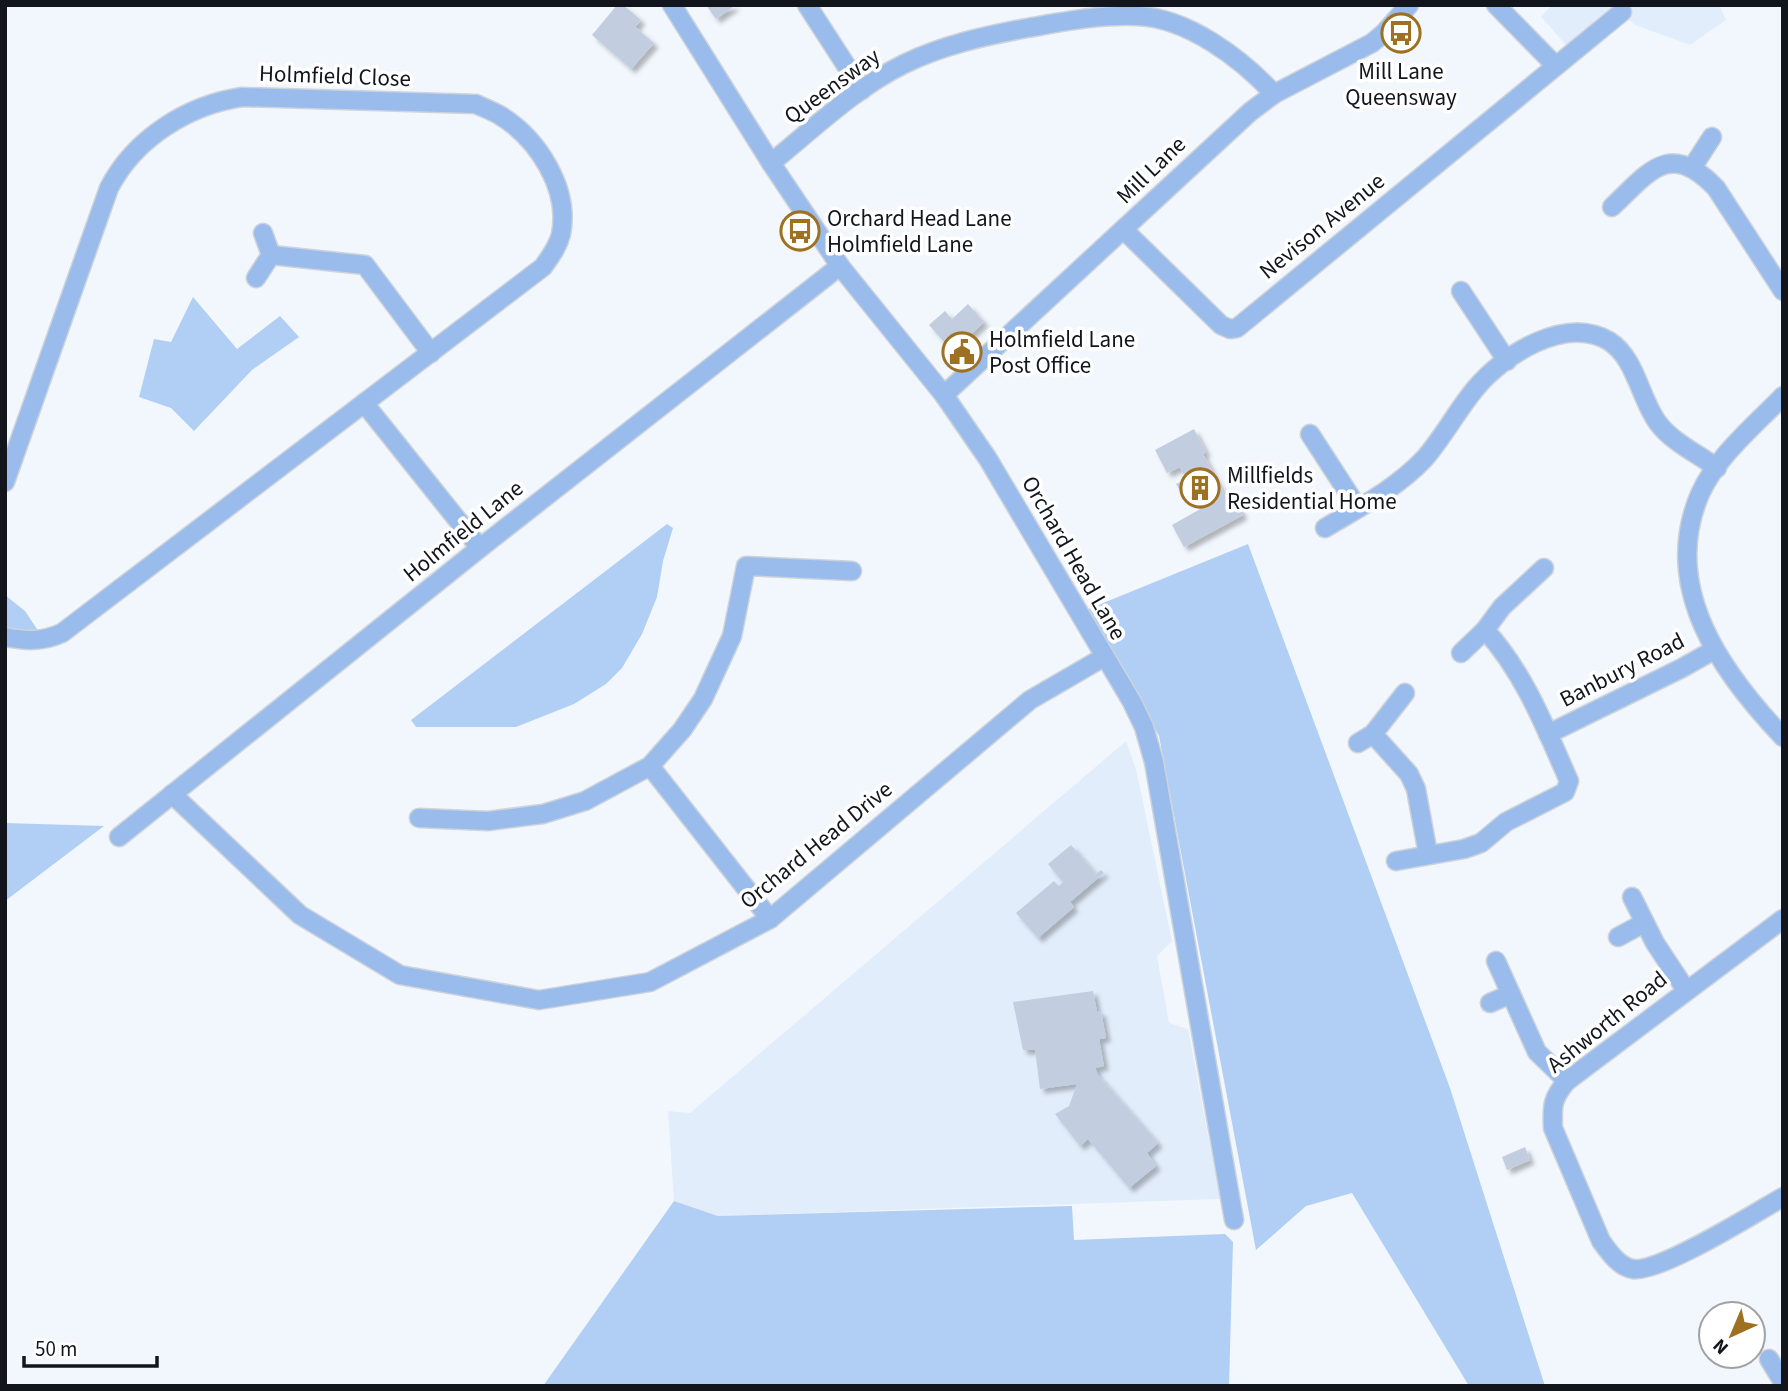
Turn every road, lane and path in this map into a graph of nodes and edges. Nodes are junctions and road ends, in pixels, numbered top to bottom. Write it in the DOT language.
graph roads {
  1 [pos="672,5"];
  2 [pos="807,5"];
  3 [pos="1409,5"];
  4 [pos="1496,5"];
  5 [pos="1622,12"];
  6 [pos="1556,66"];
  7 [pos="862,90"];
  8 [pos="1274,94"];
  9 [pos="1712,137"];
  10 [pos="771,163"];
  11 [pos="1692,168"];
  12 [pos="1612,207"];
  13 [pos="1125,231"];
  14 [pos="263,233"];
  15 [pos="271,255"];
  16 [pos="840,266"];
  17 [pos="256,278"];
  18 [pos="1461,291"];
  19 [pos="1783,291"];
  20 [pos="431,352"];
  21 [pos="1507,361"];
  22 [pos="944,396"];
  23 [pos="1783,396"];
  24 [pos="364,403"];
  25 [pos="1310,434"];
  26 [pos="1717,468"];
  27 [pos="5,482"];
  28 [pos="1358,508"];
  29 [pos="1325,528"];
  30 [pos="480,548"];
  31 [pos="1544,568"];
  32 [pos="852,571"];
  33 [pos="1485,630"];
  34 [pos="5,636"];
  35 [pos="1714,650"];
  36 [pos="1461,653"];
  37 [pos="1104,657"];
  38 [pos="1405,693"];
  39 [pos="1548,734"];
  40 [pos="1783,737"];
  41 [pos="650,766"];
  42 [pos="172,794"];
  43 [pos="419,818"];
  44 [pos="119,836"];
  45 [pos="1428,854"];
  46 [pos="1396,861"];
  47 [pos="1632,897"];
  48 [pos="770,919"];
  49 [pos="1783,919"];
  50 [pos="1644,923"];
  51 [pos="1618,937"];
  52 [pos="1496,961"];
  53 [pos="1686,990"];
  54 [pos="1511,994"];
  55 [pos="1490,1003"];
  56 [pos="1567,1081"];
  57 [pos="1783,1197"];
  58 [pos="1234,1220"];
  59 [pos="1769,1359"];
  60 [pos="1783,1382"];
  1 -- 10 [label="street, Orchard Head Lane"];
  2 -- 7 [label="street"];
  3 -- 8 [label="street, Mill Lane"];
  4 -- 6 [label="street"];
  5 -- 6 [label="street, Nevison Avenue"];
  6 -- 13 [label="street, Nevison Avenue"];
  7 -- 8 [label="street, Queensway"];
  7 -- 10 [label="street, Queensway"];
  8 -- 13 [label="street, Mill Lane"];
  9 -- 11 [label="street"];
  10 -- 16 [label="street, Orchard Head Lane"];
  11 -- 12 [label="street"];
  11 -- 19 [label="street"];
  13 -- 22 [label="street, Mill Lane"];
  14 -- 15 [label="street"];
  15 -- 17 [label="street"];
  15 -- 20 [label="street"];
  16 -- 22 [label="street, Orchard Head Lane"];
  16 -- 30 [label="street, Holmfield Lane"];
  18 -- 21 [label="street"];
  20 -- 24 [label="street, Holmfield Close"];
  20 -- 27 [label="street, Holmfield Close"];
  21 -- 26 [label="street"];
  21 -- 28 [label="street"];
  22 -- 37 [label="street, Orchard Head Lane"];
  23 -- 26 [label="street"];
  24 -- 30 [label="street"];
  24 -- 34 [label="street, Holmfield Close"];
  25 -- 28 [label="street"];
  26 -- 35 [label="street"];
  28 -- 29 [label="street"];
  30 -- 42 [label="street, Holmfield Lane"];
  31 -- 33 [label="street"];
  32 -- 41 [label="street"];
  33 -- 36 [label="street"];
  33 -- 39 [label="street"];
  35 -- 39 [label="street, Banbury Road"];
  35 -- 40 [label="street"];
  37 -- 48 [label="street, Orchard Head Drive"];
  37 -- 58 [label="street, Orchard Head Lane"];
  38 -- 45 [label="street"];
  39 -- 45 [label="street, Banbury Road"];
  41 -- 43 [label="street"];
  41 -- 48 [label="street"];
  42 -- 44 [label="street, Holmfield Lane"];
  42 -- 48 [label="street, Orchard Head Drive"];
  45 -- 46 [label="street, Banbury Road"];
  47 -- 50 [label="street"];
  49 -- 53 [label="street, Ashworth Road"];
  50 -- 51 [label="street"];
  50 -- 53 [label="street"];
  52 -- 54 [label="street"];
  53 -- 56 [label="street, Ashworth Road"];
  54 -- 55 [label="street"];
  54 -- 56 [label="street"];
  56 -- 57 [label="street, Ashworth Road"];
  59 -- 60 [label="street"];
}
